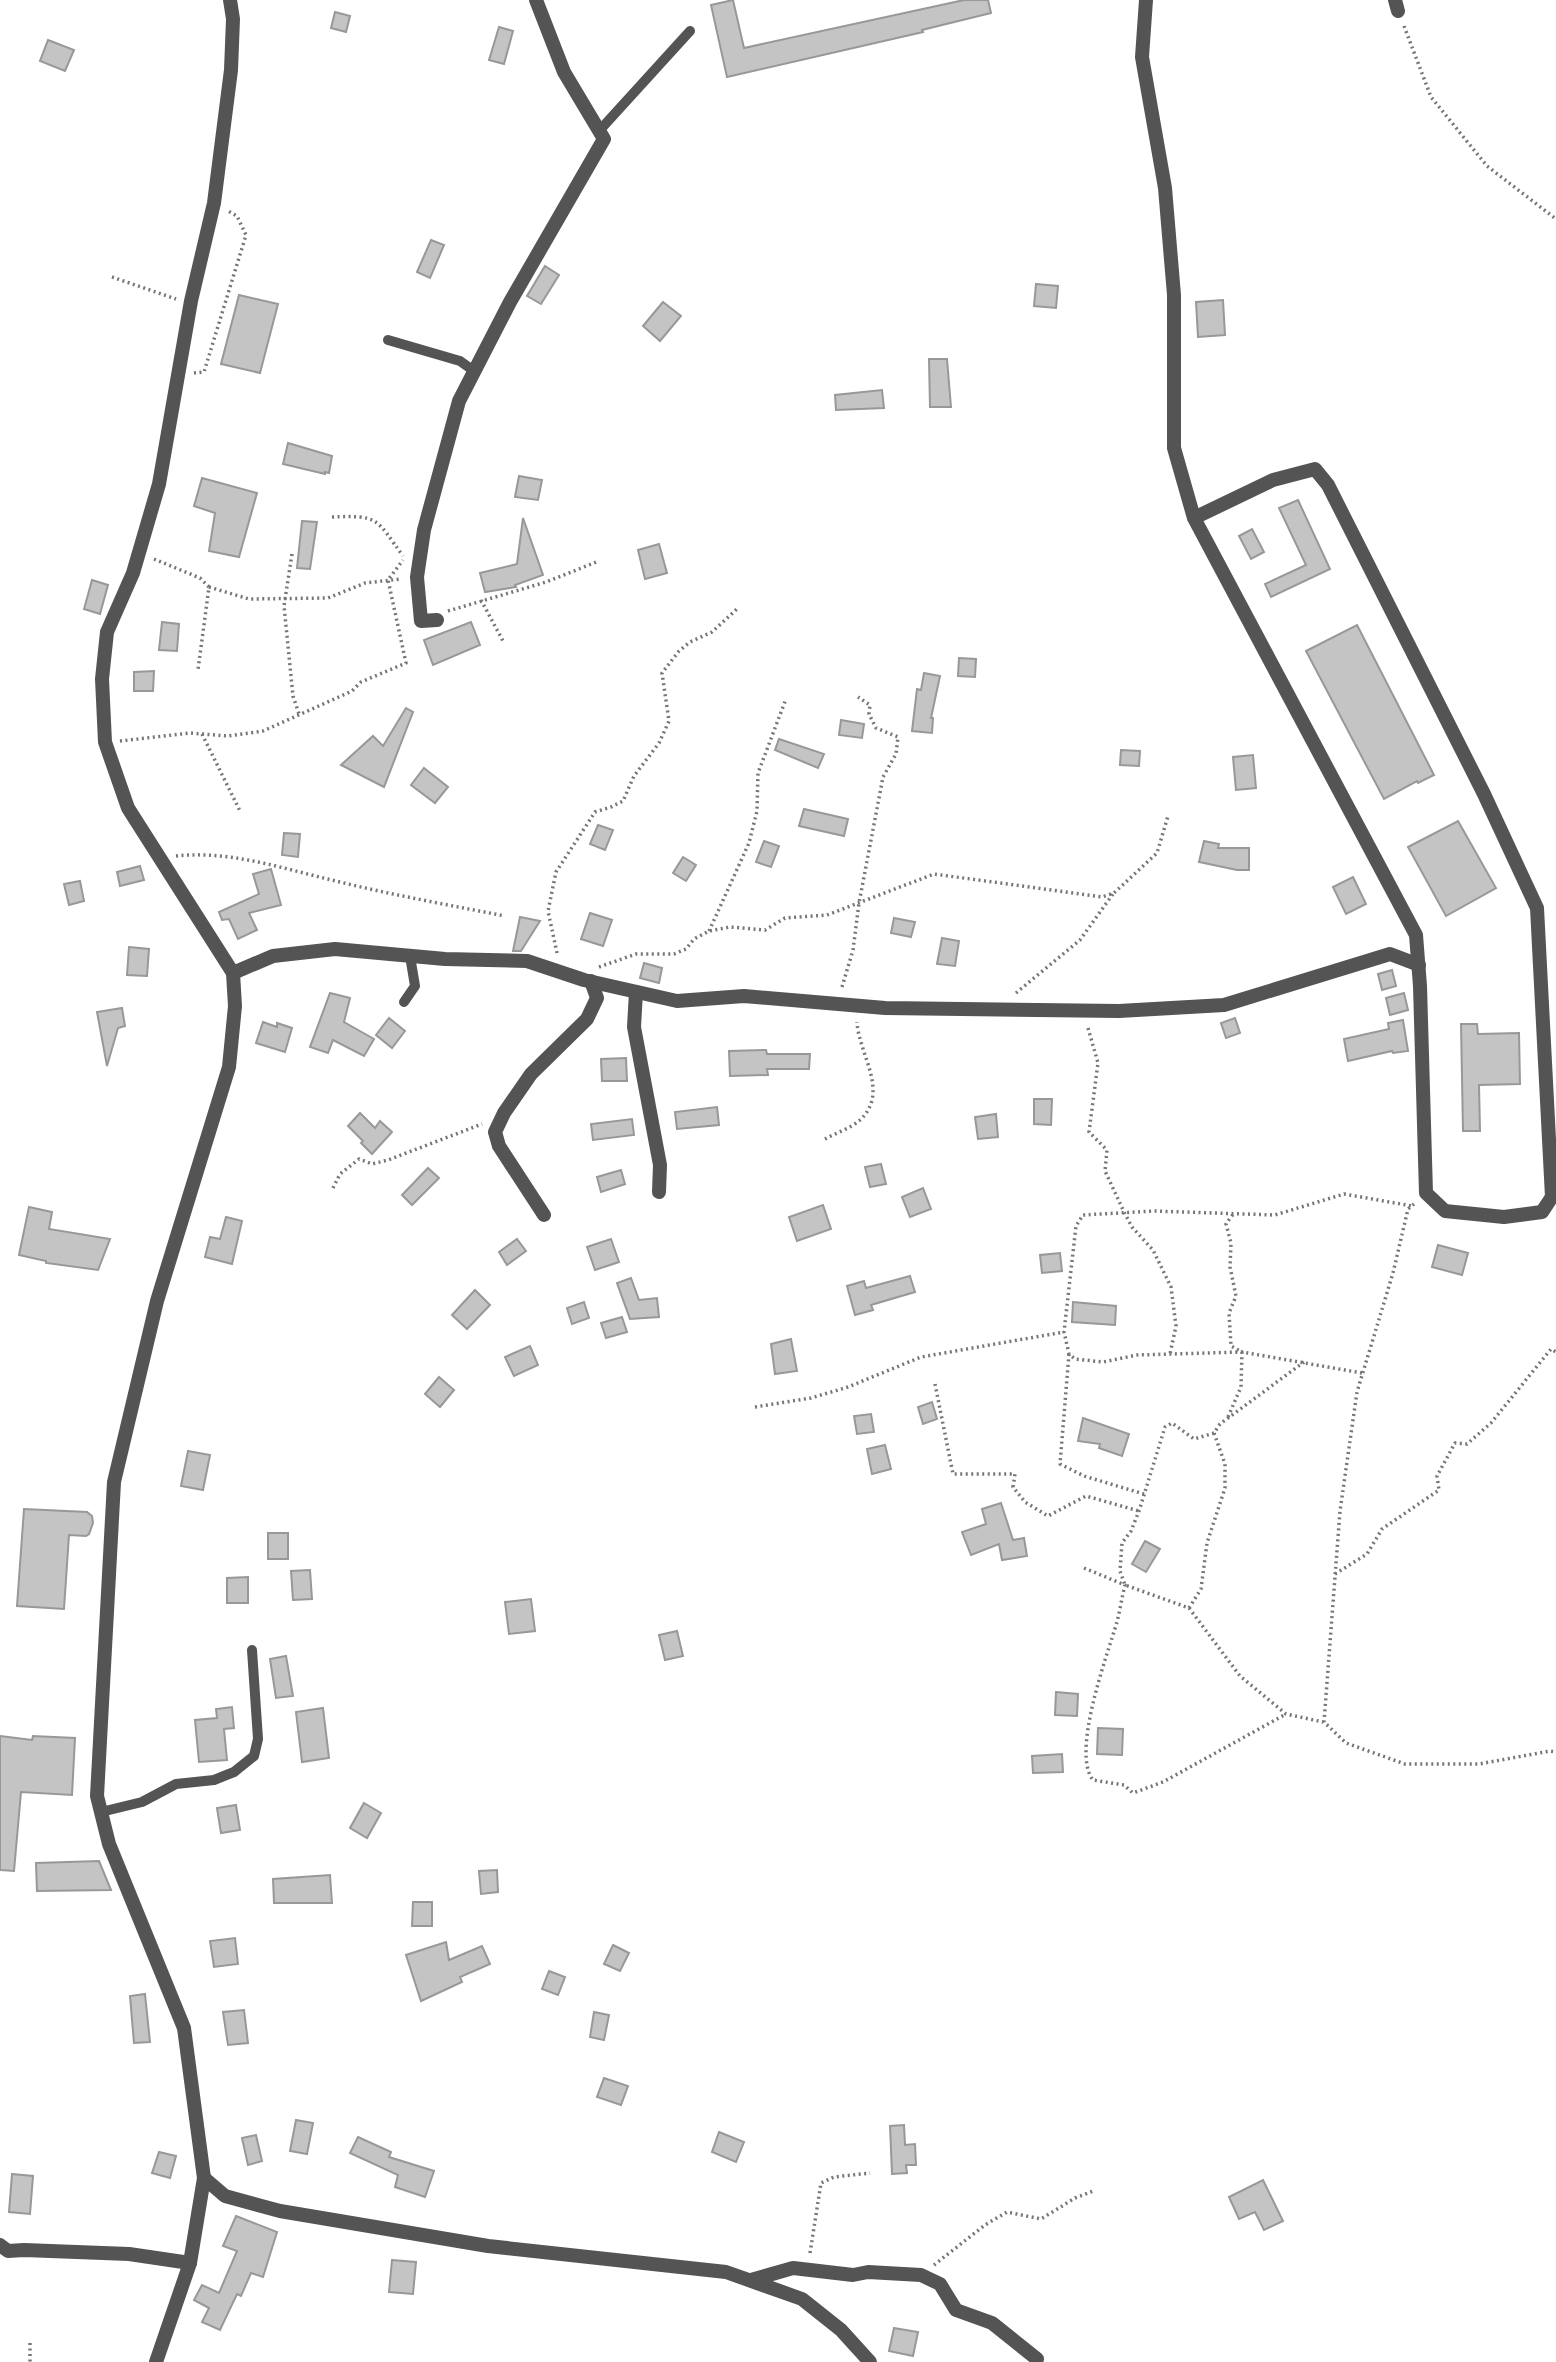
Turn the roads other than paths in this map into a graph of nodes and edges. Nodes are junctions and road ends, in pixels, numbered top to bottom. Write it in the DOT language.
graph roads {
  1 [pos="230,0"];
  2 [pos="536,0"];
  3 [pos="1146,0"];
  4 [pos="690,31"];
  5 [pos="599,131"];
  6 [pos="388,340"];
  7 [pos="474,370"];
  8 [pos="1195,518"];
  9 [pos="437,620"];
  10 [pos="410,956"];
  11 [pos="1419,965"];
  12 [pos="233,973"];
  13 [pos="585,980"];
  14 [pos="636,992"];
  15 [pos="404,1002"];
  16 [pos="659,1192"];
  17 [pos="544,1215"];
  18 [pos="252,1650"];
  19 [pos="101,1812"];
  20 [pos="204,2178"];
  21 [pos="0,2245"];
  22 [pos="190,2263"];
  23 [pos="751,2280"];
  24 [pos="1037,2360"];
  25 [pos="156,2362"];
  26 [pos="870,2362"];
  1 -- 12 [label="street"];
  2 -- 5 [label="street"];
  3 -- 8 [label="street"];
  4 -- 5 [label="lane"];
  5 -- 7 [label="street"];
  6 -- 7 [label="lane"];
  7 -- 9 [label="street"];
  8 -- 11 [label="street"];
  8 -- 11 [label="street"];
  10 -- 12 [label="street"];
  10 -- 13 [label="street"];
  10 -- 15 [label="lane"];
  11 -- 14 [label="street"];
  12 -- 19 [label="street"];
  13 -- 14 [label="street"];
  13 -- 17 [label="street"];
  14 -- 16 [label="street"];
  18 -- 19 [label="lane"];
  19 -- 20 [label="street"];
  20 -- 22 [label="street"];
  20 -- 23 [label="street"];
  21 -- 22 [label="street"];
  22 -- 25 [label="street"];
  23 -- 24 [label="street"];
  23 -- 26 [label="street"];
}
